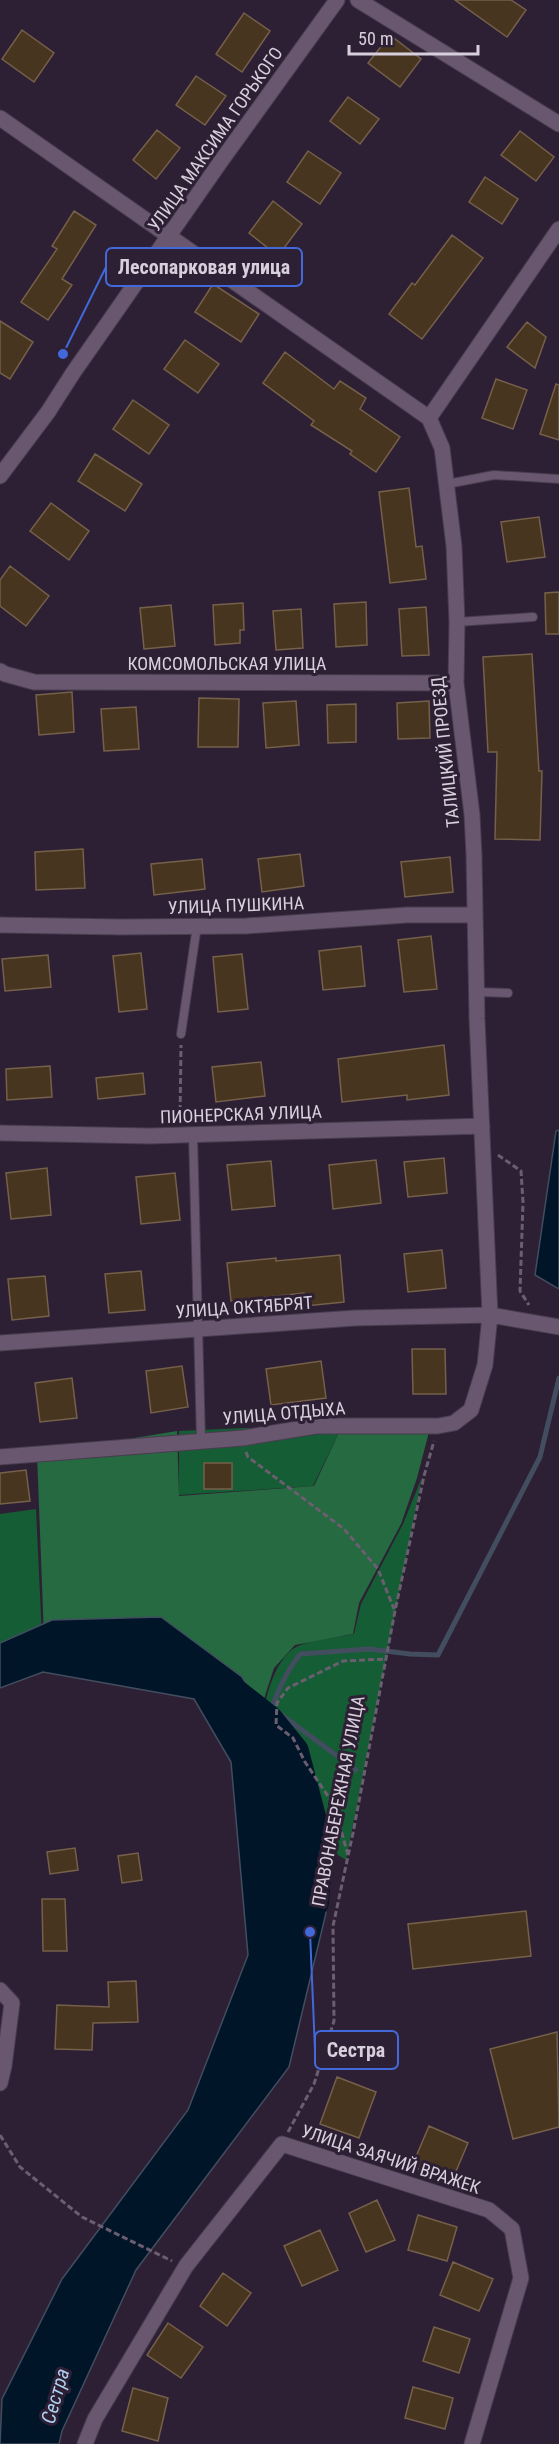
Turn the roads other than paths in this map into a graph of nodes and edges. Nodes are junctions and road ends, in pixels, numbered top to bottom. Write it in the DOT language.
graph roads {
  1 [pos="337,0"];
  2 [pos="358,0"];
  3 [pos="0,118"];
  4 [pos="559,124"];
  5 [pos="559,229"];
  6 [pos="169,237"];
  7 [pos="429,418"];
  8 [pos="0,476"];
  9 [pos="559,479"];
  10 [pos="447,484"];
  11 [pos="533,617"];
  12 [pos="457,622"];
  13 [pos="0,671"];
  14 [pos="456,683"];
  15 [pos="474,915"];
  16 [pos="0,924"];
  17 [pos="197,926"];
  18 [pos="477,992"];
  19 [pos="508,993"];
  20 [pos="181,1034"];
  21 [pos="482,1126"];
  22 [pos="0,1132"];
  23 [pos="187,1135"];
  24 [pos="490,1315"];
  25 [pos="559,1327"];
  26 [pos="198,1330"];
  27 [pos="0,1343"];
  28 [pos="201,1440"];
  29 [pos="0,1457"];
  30 [pos="2,1991"];
  31 [pos="0,2083"];
  32 [pos="85,2444"];
  33 [pos="472,2444"];
  1 -- 6 [label="street, УЛИЦА МАКСИМА ГОРЬКОГО"];
  2 -- 4 [label="street"];
  3 -- 6 [label="street"];
  5 -- 7 [label="street"];
  6 -- 7 [label="street"];
  6 -- 8 [label="street, УЛИЦА МАКСИМА ГОРЬКОГО"];
  7 -- 10 [label="street, ТАЛИЦКИЙ ПРОЕЗД"];
  9 -- 10 [label="lane"];
  10 -- 12 [label="street, ТАЛИЦКИЙ ПРОЕЗД"];
  11 -- 12 [label="lane"];
  12 -- 14 [label="street, ТАЛИЦКИЙ ПРОЕЗД"];
  13 -- 14 [label="street, КОМСОМОЛЬСКАЯ УЛИЦА"];
  14 -- 15 [label="street, ТАЛИЦКИЙ ПРОЕЗД"];
  15 -- 17 [label="street, УЛИЦА ПУШКИНА"];
  15 -- 18 [label="street, ТАЛИЦКИЙ ПРОЕЗД"];
  16 -- 17 [label="street, УЛИЦА ПУШКИНА"];
  17 -- 20 [label="lane"];
  18 -- 19 [label="lane"];
  18 -- 21 [label="street, ТАЛИЦКИЙ ПРОЕЗД"];
  21 -- 23 [label="street, ПИОНЕРСКАЯ УЛИЦА"];
  21 -- 24 [label="street, ТАЛИЦКИЙ ПРОЕЗД"];
  22 -- 23 [label="street, ПИОНЕРСКАЯ УЛИЦА"];
  23 -- 26 [label="lane"];
  24 -- 25 [label="street, УЛИЦА ОКТЯБРЯТ"];
  24 -- 26 [label="street, УЛИЦА ОКТЯБРЯТ"];
  24 -- 28 [label="street, УЛИЦА ОТДЫХА"];
  26 -- 27 [label="street, УЛИЦА ОКТЯБРЯТ"];
  26 -- 28 [label="lane"];
  28 -- 29 [label="street, УЛИЦА ОТДЫХА"];
  30 -- 31 [label="street"];
  32 -- 33 [label="street, УЛИЦА ЗАЯЧИЙ ВРАЖЕК"];
}
